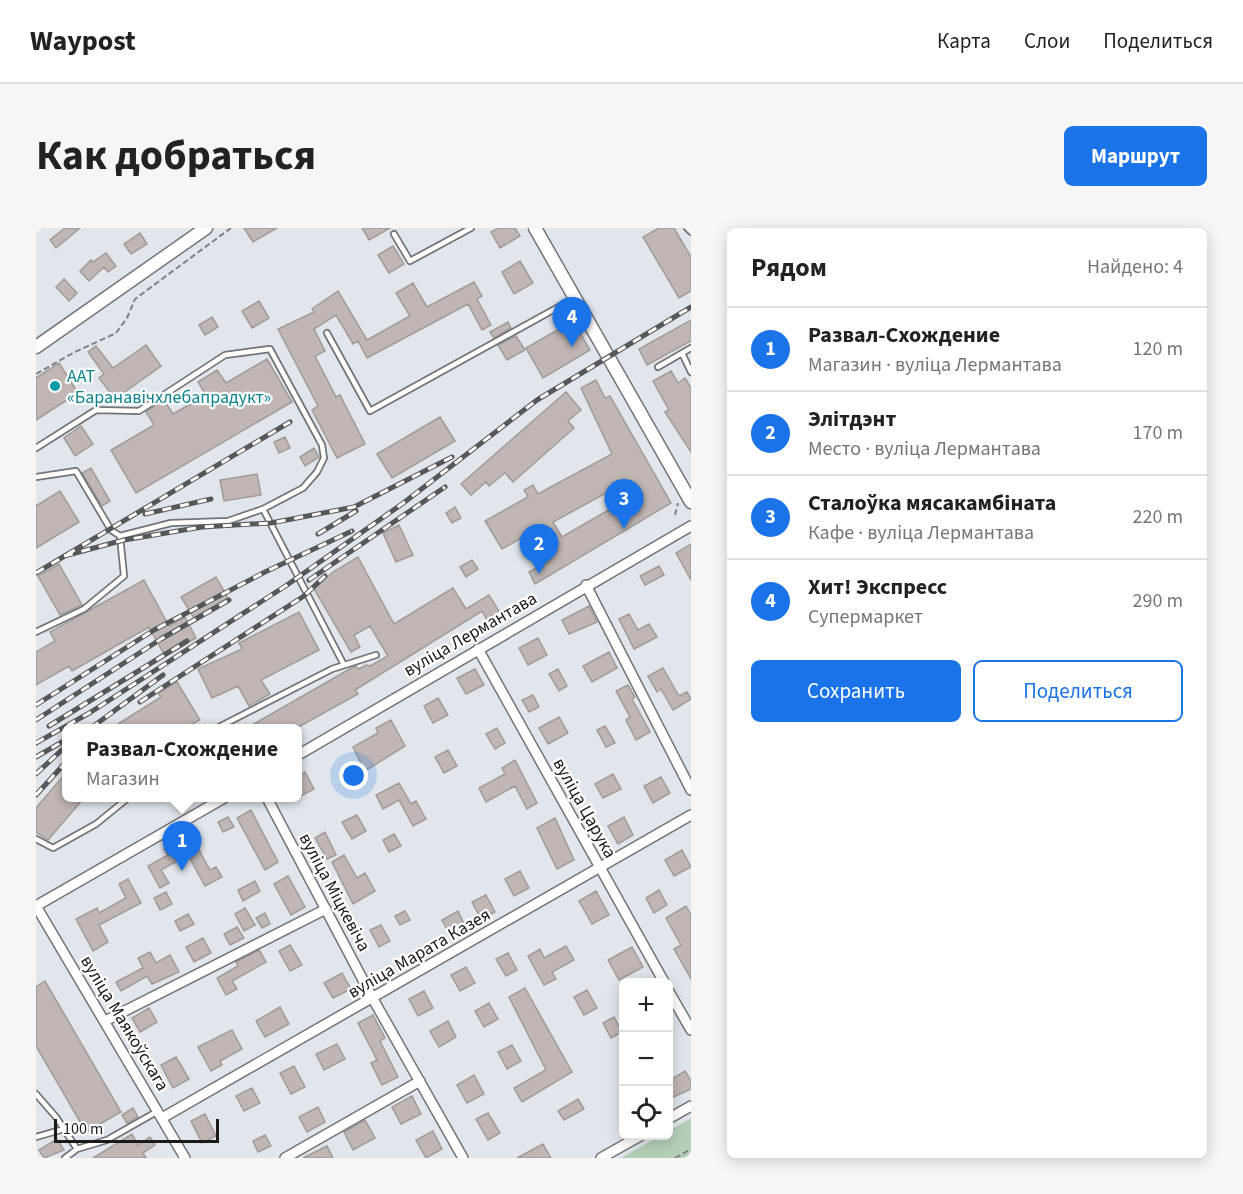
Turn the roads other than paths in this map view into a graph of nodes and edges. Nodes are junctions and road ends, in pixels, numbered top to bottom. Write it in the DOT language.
graph roads {
  1 [pos="206,228"];
  2 [pos="471,228"];
  3 [pos="536,228"];
  4 [pos="687,228"];
  5 [pos="691,232"];
  6 [pos="394,234"];
  7 [pos="575,298"];
  8 [pos="327,333"];
  9 [pos="36,347"];
  10 [pos="691,348"];
  11 [pos="682,353"];
  12 [pos="658,367"];
  13 [pos="691,372"];
  14 [pos="36,448"];
  15 [pos="36,477"];
  16 [pos="691,502"];
  17 [pos="263,509"];
  18 [pos="691,526"];
  19 [pos="120,536"];
  20 [pos="586,585"];
  21 [pos="36,632"];
  22 [pos="478,649"];
  23 [pos="376,655"];
  24 [pos="344,665"];
  25 [pos="227,724"];
  26 [pos="302,752"];
  27 [pos="691,790"];
  28 [pos="123,802"];
  29 [pos="217,802"];
  30 [pos="269,802"];
  31 [pos="691,815"];
  32 [pos="36,839"];
  33 [pos="599,868"];
  34 [pos="36,906"];
  35 [pos="326,909"];
  36 [pos="662,978"];
  37 [pos="673,997"];
  38 [pos="373,999"];
  39 [pos="105,1022"];
  40 [pos="691,1030"];
  41 [pos="420,1081"];
  42 [pos="36,1094"];
  43 [pos="691,1106"];
  44 [pos="160,1114"];
  45 [pos="673,1117"];
  46 [pos="64,1129"];
  47 [pos="36,1137"];
  48 [pos="633,1140"];
  49 [pos="77,1149"];
  50 [pos="462,1155"];
  51 [pos="65,1158"];
  52 [pos="185,1158"];
  53 [pos="285,1158"];
  54 [pos="451,1158"];
  55 [pos="601,1158"];
  1 -- 9 [label="main road"];
  2 -- 6 [label="lane"];
  3 -- 7 [label="main road"];
  4 -- 5 [label="lane"];
  7 -- 8 [label="lane"];
  7 -- 16 [label="main road"];
  10 -- 11 [label="lane"];
  11 -- 12 [label="lane"];
  11 -- 13 [label="lane"];
  14 -- 17 [label="lane"];
  15 -- 19 [label="lane"];
  17 -- 19 [label="lane"];
  17 -- 24 [label="lane"];
  18 -- 20 [label="street, вуліца Лермантава"];
  19 -- 21 [label="lane"];
  20 -- 22 [label="street, вуліца Лермантава"];
  20 -- 27 [label="street"];
  22 -- 26 [label="street, вуліца Лермантава"];
  22 -- 33 [label="street, вуліца Царука"];
  23 -- 24 [label="lane"];
  24 -- 25 [label="lane"];
  28 -- 32 [label="lane"];
  29 -- 34 [label="street"];
  30 -- 35 [label="street, вуліца Міцкевіча"];
  31 -- 33 [label="street, вуліца Марата Казея"];
  33 -- 36 [label="street, вуліца Царука"];
  33 -- 38 [label="street, вуліца Марата Казея"];
  34 -- 39 [label="street, вуліца Маякоўскага"];
  35 -- 38 [label="street, вуліца Міцкевіча"];
  35 -- 39 [label="street"];
  37 -- 40 [label="street"];
  38 -- 41 [label="street, вуліца Міцкевіча"];
  38 -- 44 [label="street, вуліца Марата Казея"];
  39 -- 44 [label="street, вуліца Маякоўскага"];
  41 -- 50 [label="street, вуліца Міцкевіча"];
  41 -- 53 [label="street"];
  42 -- 46 [label="lane"];
  43 -- 45 [label="street"];
  44 -- 49 [label="lane"];
  44 -- 52 [label="street, вуліца Маякоўскага"];
  46 -- 47 [label="lane"];
  46 -- 49 [label="lane"];
  48 -- 55 [label="street"];
  49 -- 51 [label="lane"];
  50 -- 54 [label="street"];
}
